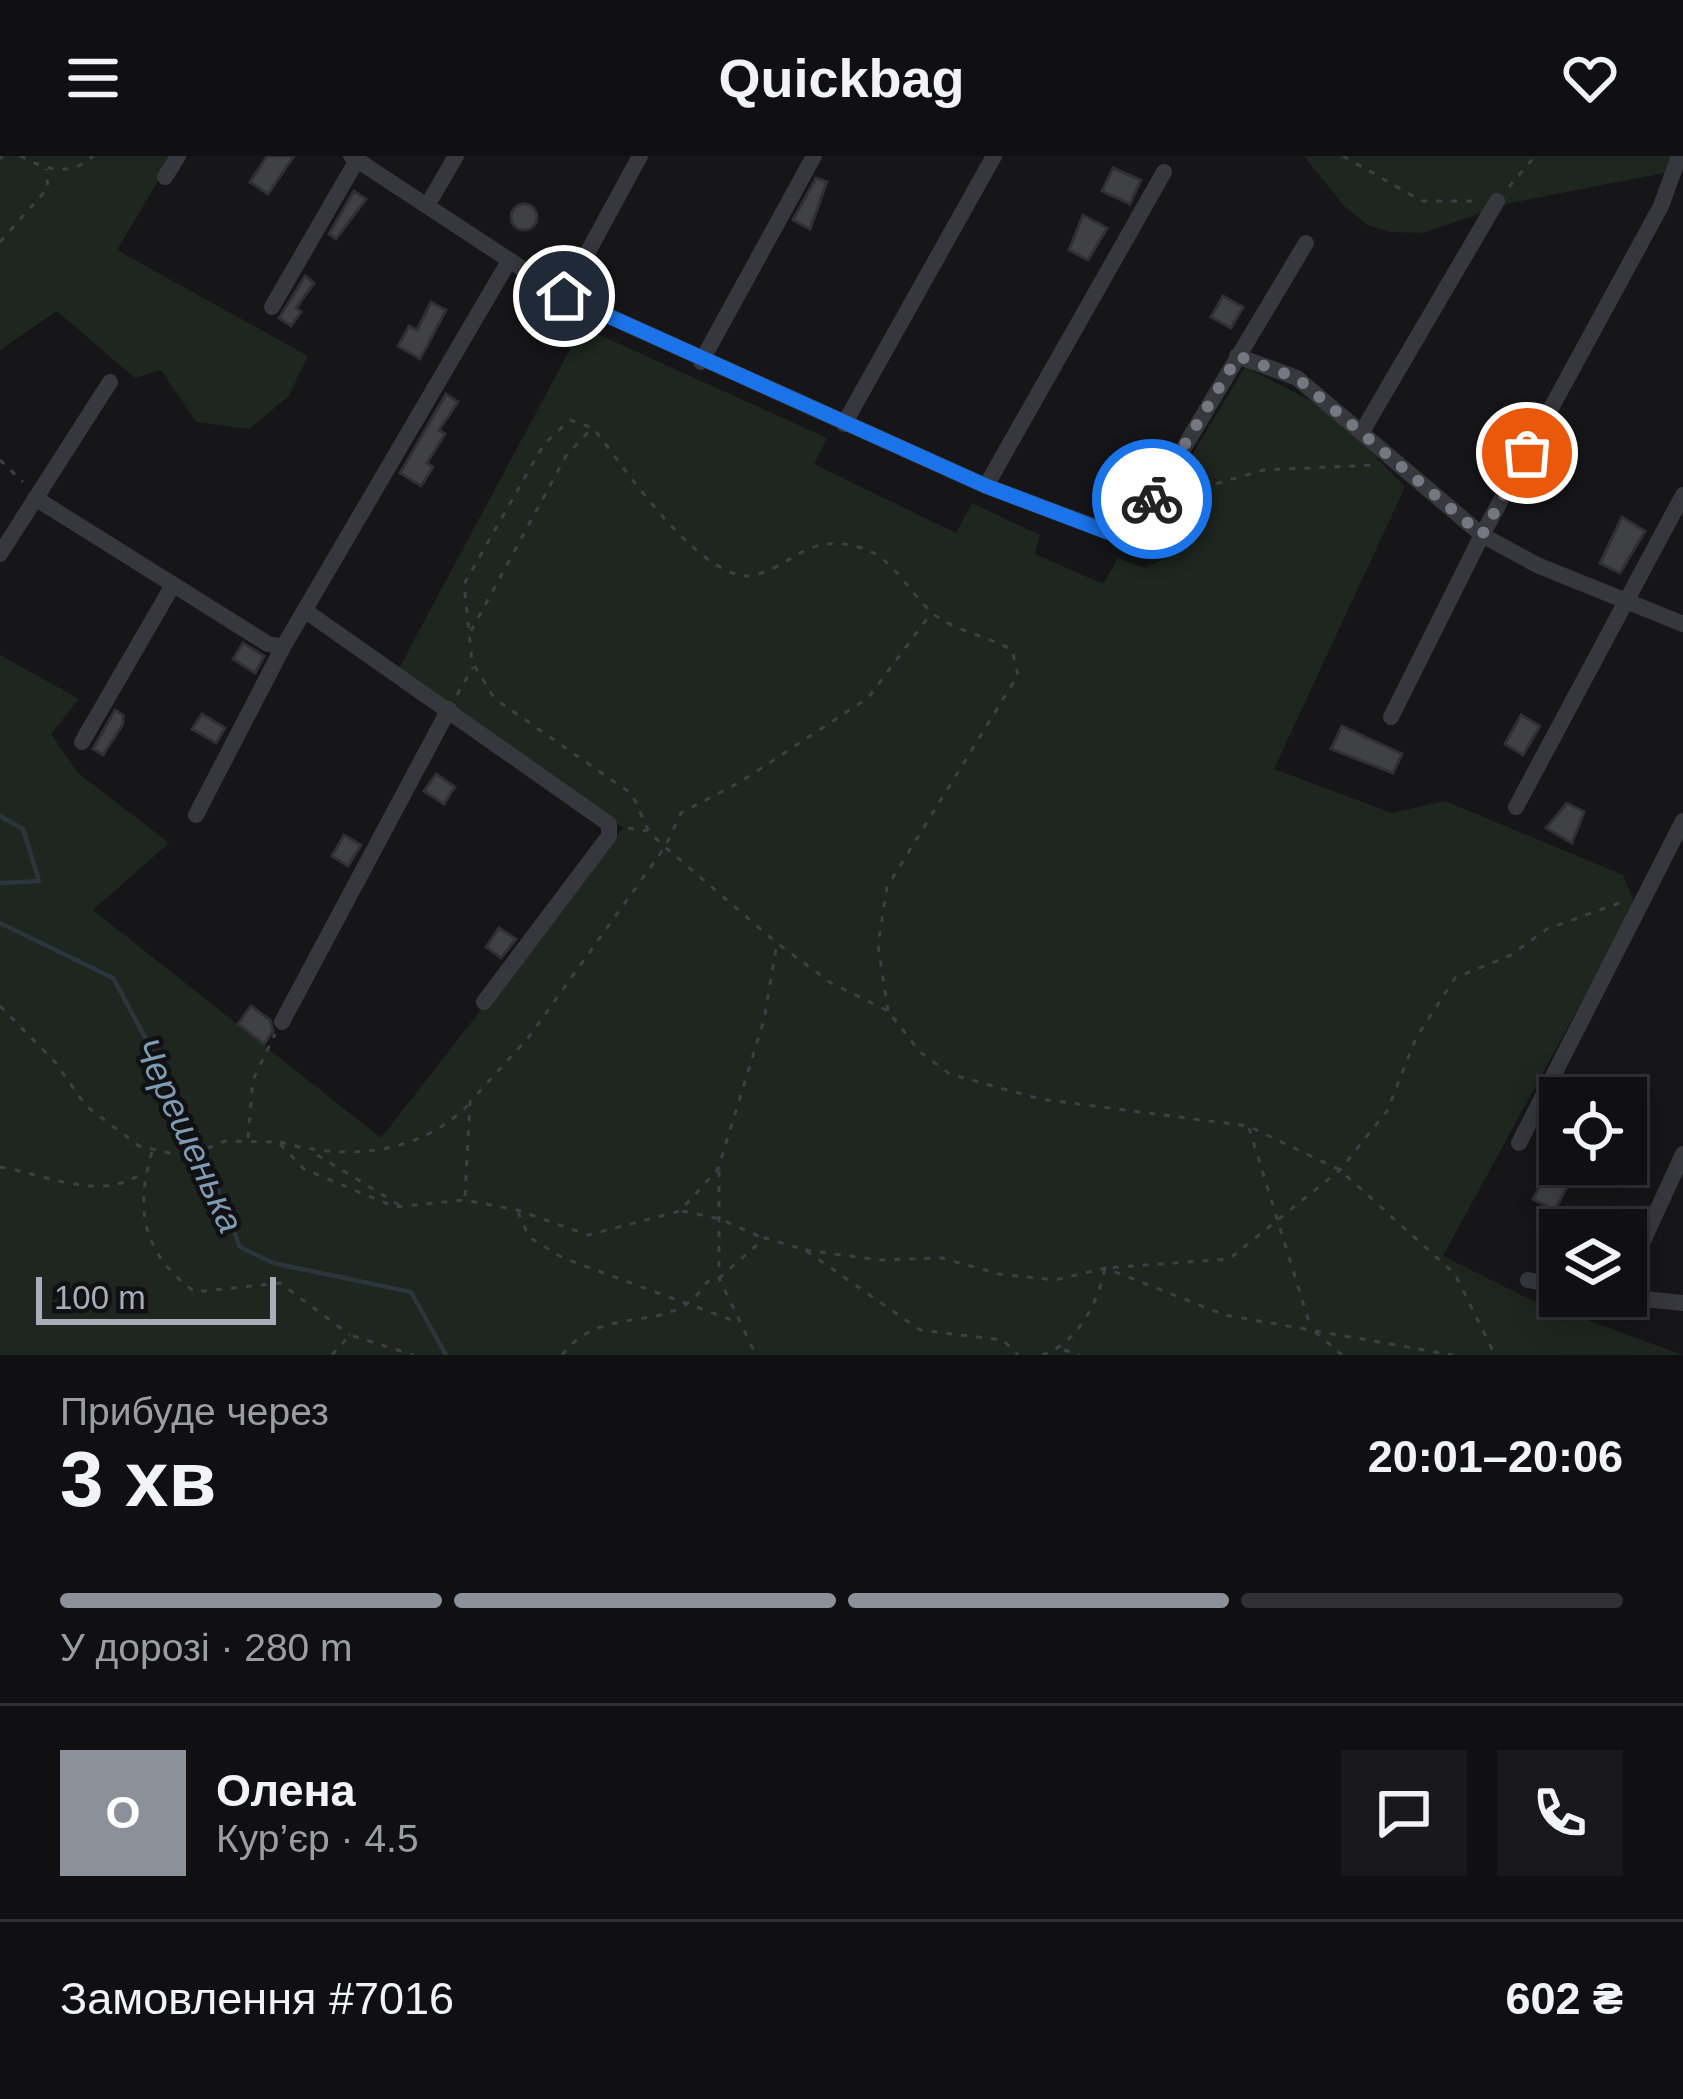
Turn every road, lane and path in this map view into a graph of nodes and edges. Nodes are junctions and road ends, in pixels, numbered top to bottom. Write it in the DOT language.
graph roads {
  1 [pos="20,156"];
  2 [pos="93,156"];
  3 [pos="178,156"];
  4 [pos="456,156"];
  5 [pos="640,156"];
  6 [pos="814,156"];
  7 [pos="994,156"];
  8 [pos="1343,156"];
  9 [pos="1535,156"];
  10 [pos="1679,156"];
  11 [pos="354,158"];
  12 [pos="46,169"];
  13 [pos="1164,172"];
  14 [pos="165,177"];
  15 [pos="1497,201"];
  16 [pos="427,206"];
  17 [pos="0,242"];
  18 [pos="1306,243"];
  19 [pos="509,261"];
  20 [pos="564,296"];
  21 [pos="272,307"];
  22 [pos="1238,356"];
  23 [pos="701,362"];
  24 [pos="110,382"];
  25 [pos="844,424"];
  26 [pos="592,428"];
  27 [pos="1363,430"];
  28 [pos="0,460"];
  29 [pos="1396,460"];
  30 [pos="986,486"];
  31 [pos="1683,495"];
  32 [pos="34,498"];
  33 [pos="1145,510"];
  34 [pos="1482,535"];
  35 [pos="1130,538"];
  36 [pos="1154,549"];
  37 [pos="0,554"];
  38 [pos="173,585"];
  39 [pos="1622,602"];
  40 [pos="307,612"];
  41 [pos="931,614"];
  42 [pos="1683,624"];
  43 [pos="470,632"];
  44 [pos="283,647"];
  45 [pos="473,666"];
  46 [pos="449,709"];
  47 [pos="1391,717"];
  48 [pos="82,742"];
  49 [pos="1516,808"];
  50 [pos="196,815"];
  51 [pos="1683,821"];
  52 [pos="609,824"];
  53 [pos="649,832"];
  54 [pos="665,847"];
  55 [pos="1645,894"];
  56 [pos="777,944"];
  57 [pos="484,1003"];
  58 [pos="0,1006"];
  59 [pos="888,1011"];
  60 [pos="5,1013"];
  61 [pos="282,1022"];
  62 [pos="0,1023"];
  63 [pos="470,1102"];
  64 [pos="1248,1126"];
  65 [pos="248,1138"];
  66 [pos="278,1142"];
  67 [pos="1519,1143"];
  68 [pos="152,1151"];
  69 [pos="310,1151"];
  70 [pos="1683,1154"];
  71 [pos="0,1167"];
  72 [pos="147,1169"];
  73 [pos="718,1169"];
  74 [pos="1340,1170"];
  75 [pos="465,1200"];
  76 [pos="403,1207"];
  77 [pos="517,1210"];
  78 [pos="680,1211"];
  79 [pos="720,1219"];
  80 [pos="1280,1222"];
  81 [pos="1647,1232"];
  82 [pos="765,1238"];
  83 [pos="805,1250"];
  84 [pos="1106,1268"];
  85 [pos="719,1278"];
  86 [pos="1528,1280"];
  87 [pos="1539,1282"];
  88 [pos="1647,1299"];
  89 [pos="694,1303"];
  90 [pos="1683,1303"];
  91 [pos="736,1322"];
  92 [pos="1311,1329"];
  93 [pos="350,1335"];
  94 [pos="1060,1349"];
  95 [pos="332,1355"];
  96 [pos="413,1355"];
  97 [pos="562,1355"];
  98 [pos="756,1355"];
  99 [pos="1018,1355"];
  100 [pos="1042,1355"];
  101 [pos="1079,1355"];
  102 [pos="1342,1355"];
  103 [pos="1453,1355"];
  104 [pos="1495,1355"];
  1 -- 12 [label="path"];
  2 -- 12 [label="path"];
  3 -- 14 [label="street"];
  4 -- 16 [label="street"];
  5 -- 20 [label="street"];
  6 -- 23 [label="street"];
  7 -- 25 [label="street"];
  8 -- 15 [label="path"];
  9 -- 15 [label="path"];
  10 -- 34 [label="street"];
  11 -- 16 [label="street"];
  11 -- 21 [label="street"];
  12 -- 17 [label="path"];
  13 -- 30 [label="street"];
  15 -- 27 [label="street"];
  16 -- 19 [label="street"];
  18 -- 22 [label="street"];
  19 -- 20 [label="street"];
  19 -- 40 [label="street"];
  20 -- 23 [label="street"];
  22 -- 27 [label="street"];
  22 -- 33 [label="street"];
  23 -- 25 [label="street"];
  24 -- 32 [label="street"];
  25 -- 30 [label="street"];
  26 -- 41 [label="path"];
  26 -- 43 [label="path"];
  26 -- 43 [label="path"];
  27 -- 29 [label="street"];
  28 -- 32 [label="path"];
  29 -- 33 [label="path"];
  29 -- 34 [label="street"];
  30 -- 35 [label="street"];
  31 -- 39 [label="street"];
  32 -- 37 [label="street"];
  32 -- 38 [label="street"];
  33 -- 35 [label="street"];
  34 -- 39 [label="street"];
  34 -- 47 [label="street"];
  35 -- 36 [label="street"];
  38 -- 44 [label="street"];
  38 -- 48 [label="street"];
  39 -- 42 [label="street"];
  39 -- 49 [label="street"];
  40 -- 44 [label="street"];
  40 -- 46 [label="street"];
  41 -- 54 [label="path"];
  41 -- 59 [label="path"];
  43 -- 45 [label="path"];
  44 -- 50 [label="street"];
  45 -- 46 [label="path"];
  45 -- 53 [label="path"];
  46 -- 52 [label="street"];
  46 -- 61 [label="street"];
  51 -- 55 [label="street"];
  52 -- 53 [label="path"];
  52 -- 57 [label="street"];
  53 -- 54 [label="path"];
  54 -- 56 [label="path"];
  54 -- 63 [label="path"];
  55 -- 67 [label="street"];
  55 -- 74 [label="path"];
  56 -- 59 [label="path"];
  56 -- 73 [label="path"];
  58 -- 60 [label="path"];
  59 -- 64 [label="path"];
  60 -- 62 [label="path"];
  60 -- 68 [label="path"];
  61 -- 65 [label="path"];
  63 -- 69 [label="path"];
  63 -- 75 [label="path"];
  64 -- 74 [label="path"];
  64 -- 80 [label="path"];
  65 -- 66 [label="path"];
  65 -- 68 [label="path"];
  66 -- 69 [label="path"];
  66 -- 76 [label="path"];
  68 -- 72 [label="path"];
  69 -- 76 [label="path"];
  70 -- 81 [label="street"];
  71 -- 72 [label="path"];
  72 -- 93 [label="path"];
  73 -- 78 [label="path"];
  73 -- 79 [label="path"];
  74 -- 80 [label="path"];
  74 -- 104 [label="path"];
  75 -- 76 [label="path"];
  75 -- 77 [label="path"];
  77 -- 78 [label="path"];
  77 -- 89 [label="path"];
  78 -- 79 [label="path"];
  79 -- 82 [label="path"];
  79 -- 85 [label="path"];
  80 -- 84 [label="path"];
  80 -- 92 [label="path"];
  82 -- 83 [label="path"];
  82 -- 85 [label="path"];
  83 -- 84 [label="path"];
  83 -- 99 [label="path"];
  84 -- 92 [label="path"];
  84 -- 94 [label="path"];
  85 -- 89 [label="path"];
  85 -- 91 [label="path"];
  86 -- 87 [label="street"];
  88 -- 90 [label="street"];
  89 -- 91 [label="path"];
  89 -- 97 [label="path"];
  91 -- 98 [label="path"];
  92 -- 102 [label="path"];
  92 -- 103 [label="path"];
  93 -- 95 [label="path"];
  93 -- 96 [label="path"];
  94 -- 100 [label="path"];
  94 -- 101 [label="path"];
}
